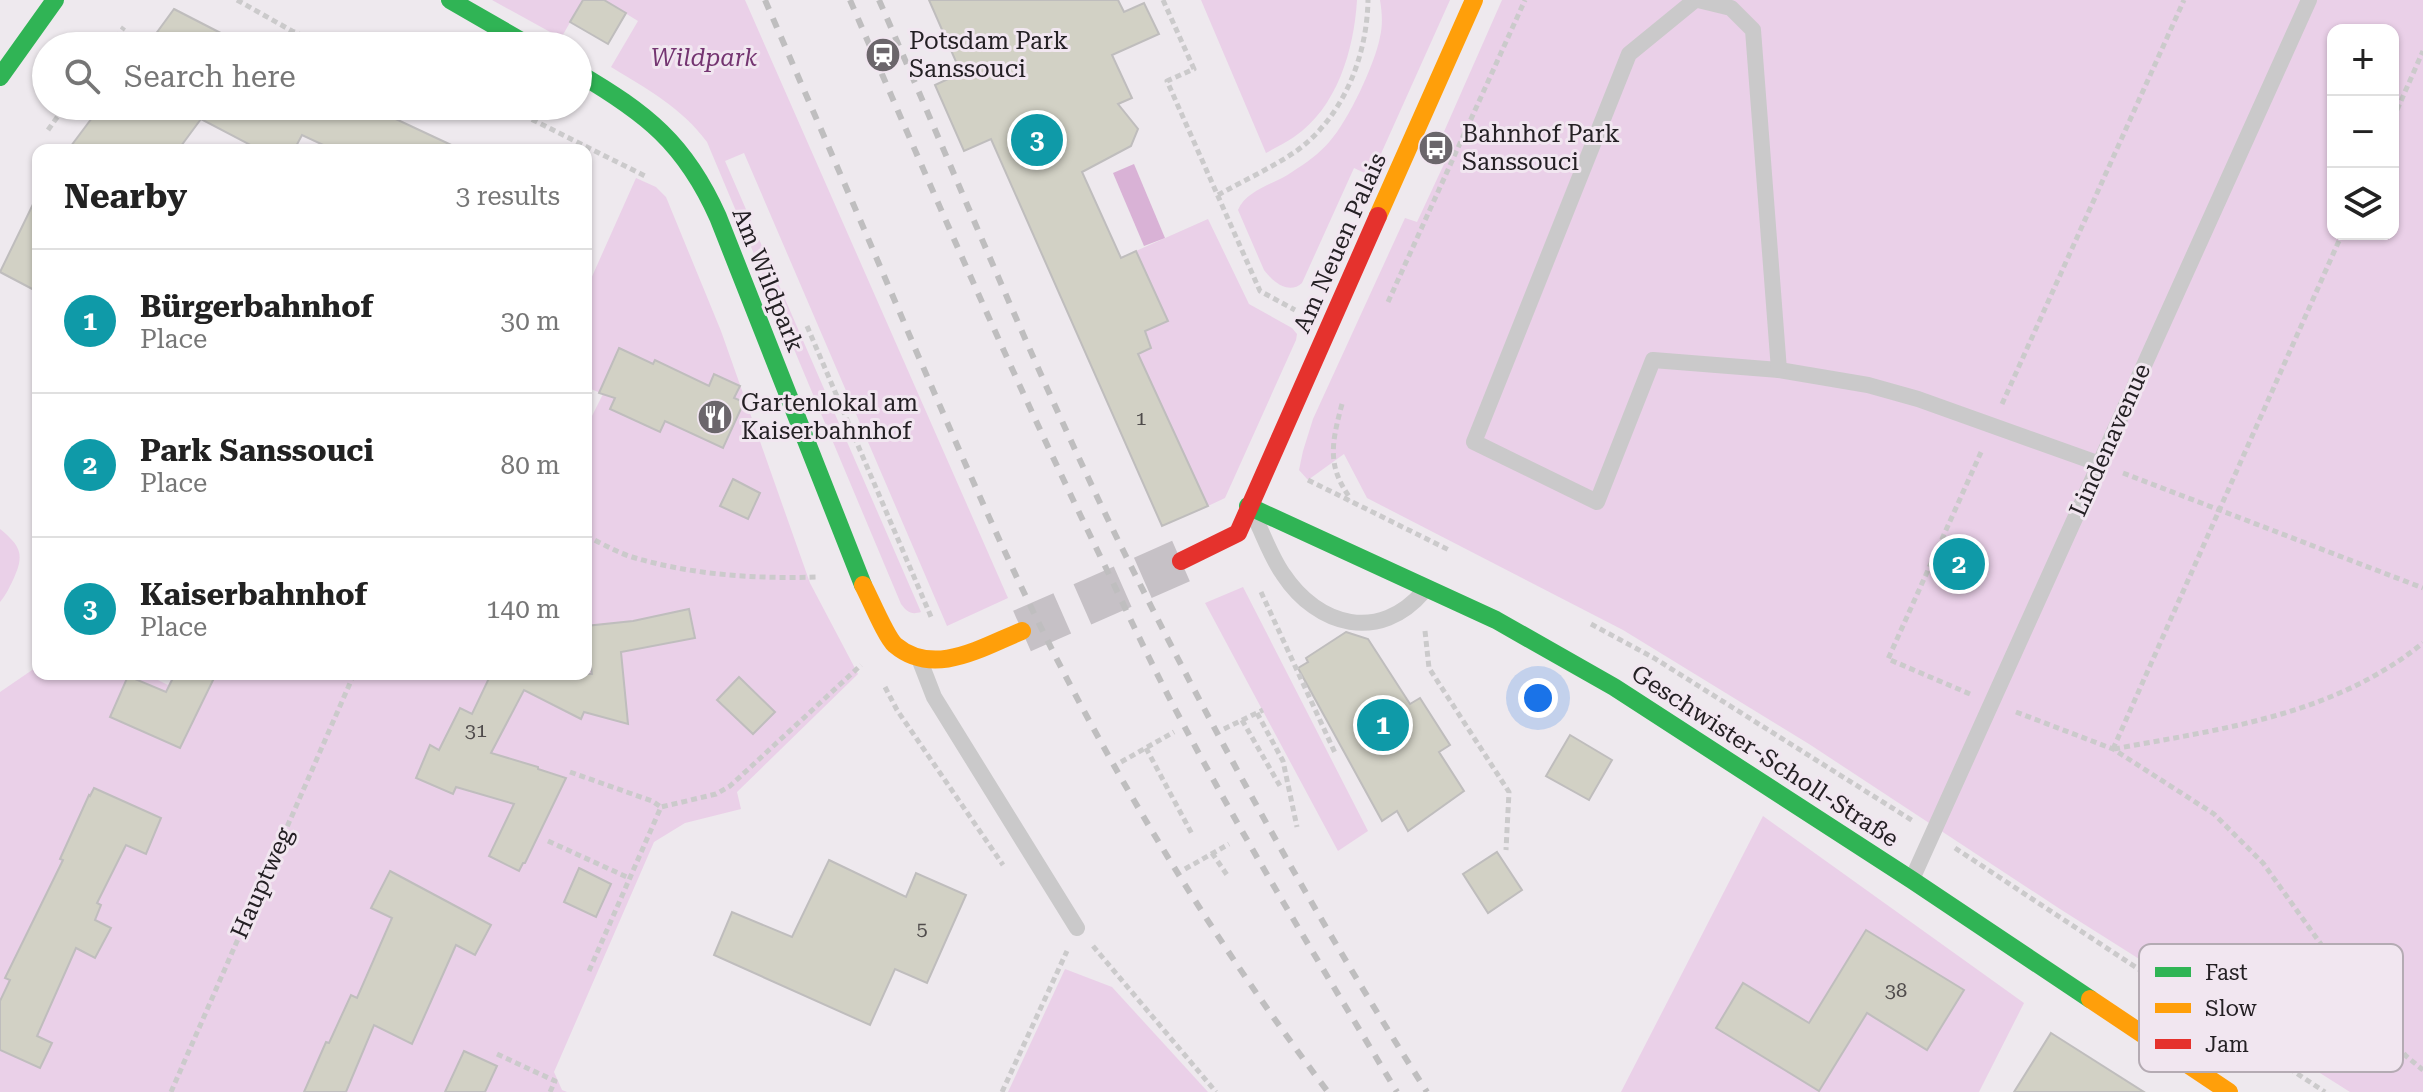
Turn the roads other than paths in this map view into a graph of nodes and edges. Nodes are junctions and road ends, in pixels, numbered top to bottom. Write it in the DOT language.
graph roads {
  1 [pos="55,0"];
  2 [pos="450,0"];
  3 [pos="1474,0"];
  4 [pos="1696,0"];
  5 [pos="2309,0"];
  6 [pos="32,32"];
  7 [pos="32,32"];
  8 [pos="506,32"];
  9 [pos="0,77"];
  10 [pos="592,81"];
  11 [pos="1779,370"];
  12 [pos="2100,464"];
  13 [pos="1248,506"];
  14 [pos="1181,561"];
  15 [pos="1429,590"];
  16 [pos="1022,631"];
  17 [pos="920,659"];
  18 [pos="1912,880"];
  19 [pos="1077,928"];
  20 [pos="2139,1032"];
  21 [pos="2199,1072"];
  22 [pos="2229,1092"];
  1 -- 7 [label="street"];
  2 -- 8 [label="street"];
  3 -- 13 [label="street, Am Neuen Palais"];
  4 -- 11 [label="lane"];
  4 -- 11 [label="lane"];
  5 -- 12 [label="lane, Lindenavenue"];
  6 -- 9 [label="street"];
  10 -- 17 [label="street, Am Wildpark"];
  11 -- 12 [label="lane"];
  12 -- 18 [label="lane, Lindenavenue"];
  13 -- 14 [label="street"];
  13 -- 15 [label="street, Geschwister-Scholl-Straße"];
  13 -- 15 [label="lane"];
  15 -- 18 [label="street, Geschwister-Scholl-Straße"];
  16 -- 17 [label="street"];
  17 -- 19 [label="lane"];
  18 -- 20 [label="street, Geschwister-Scholl-Straße"];
  21 -- 22 [label="street, Geschwister-Scholl-Straße"];
}
